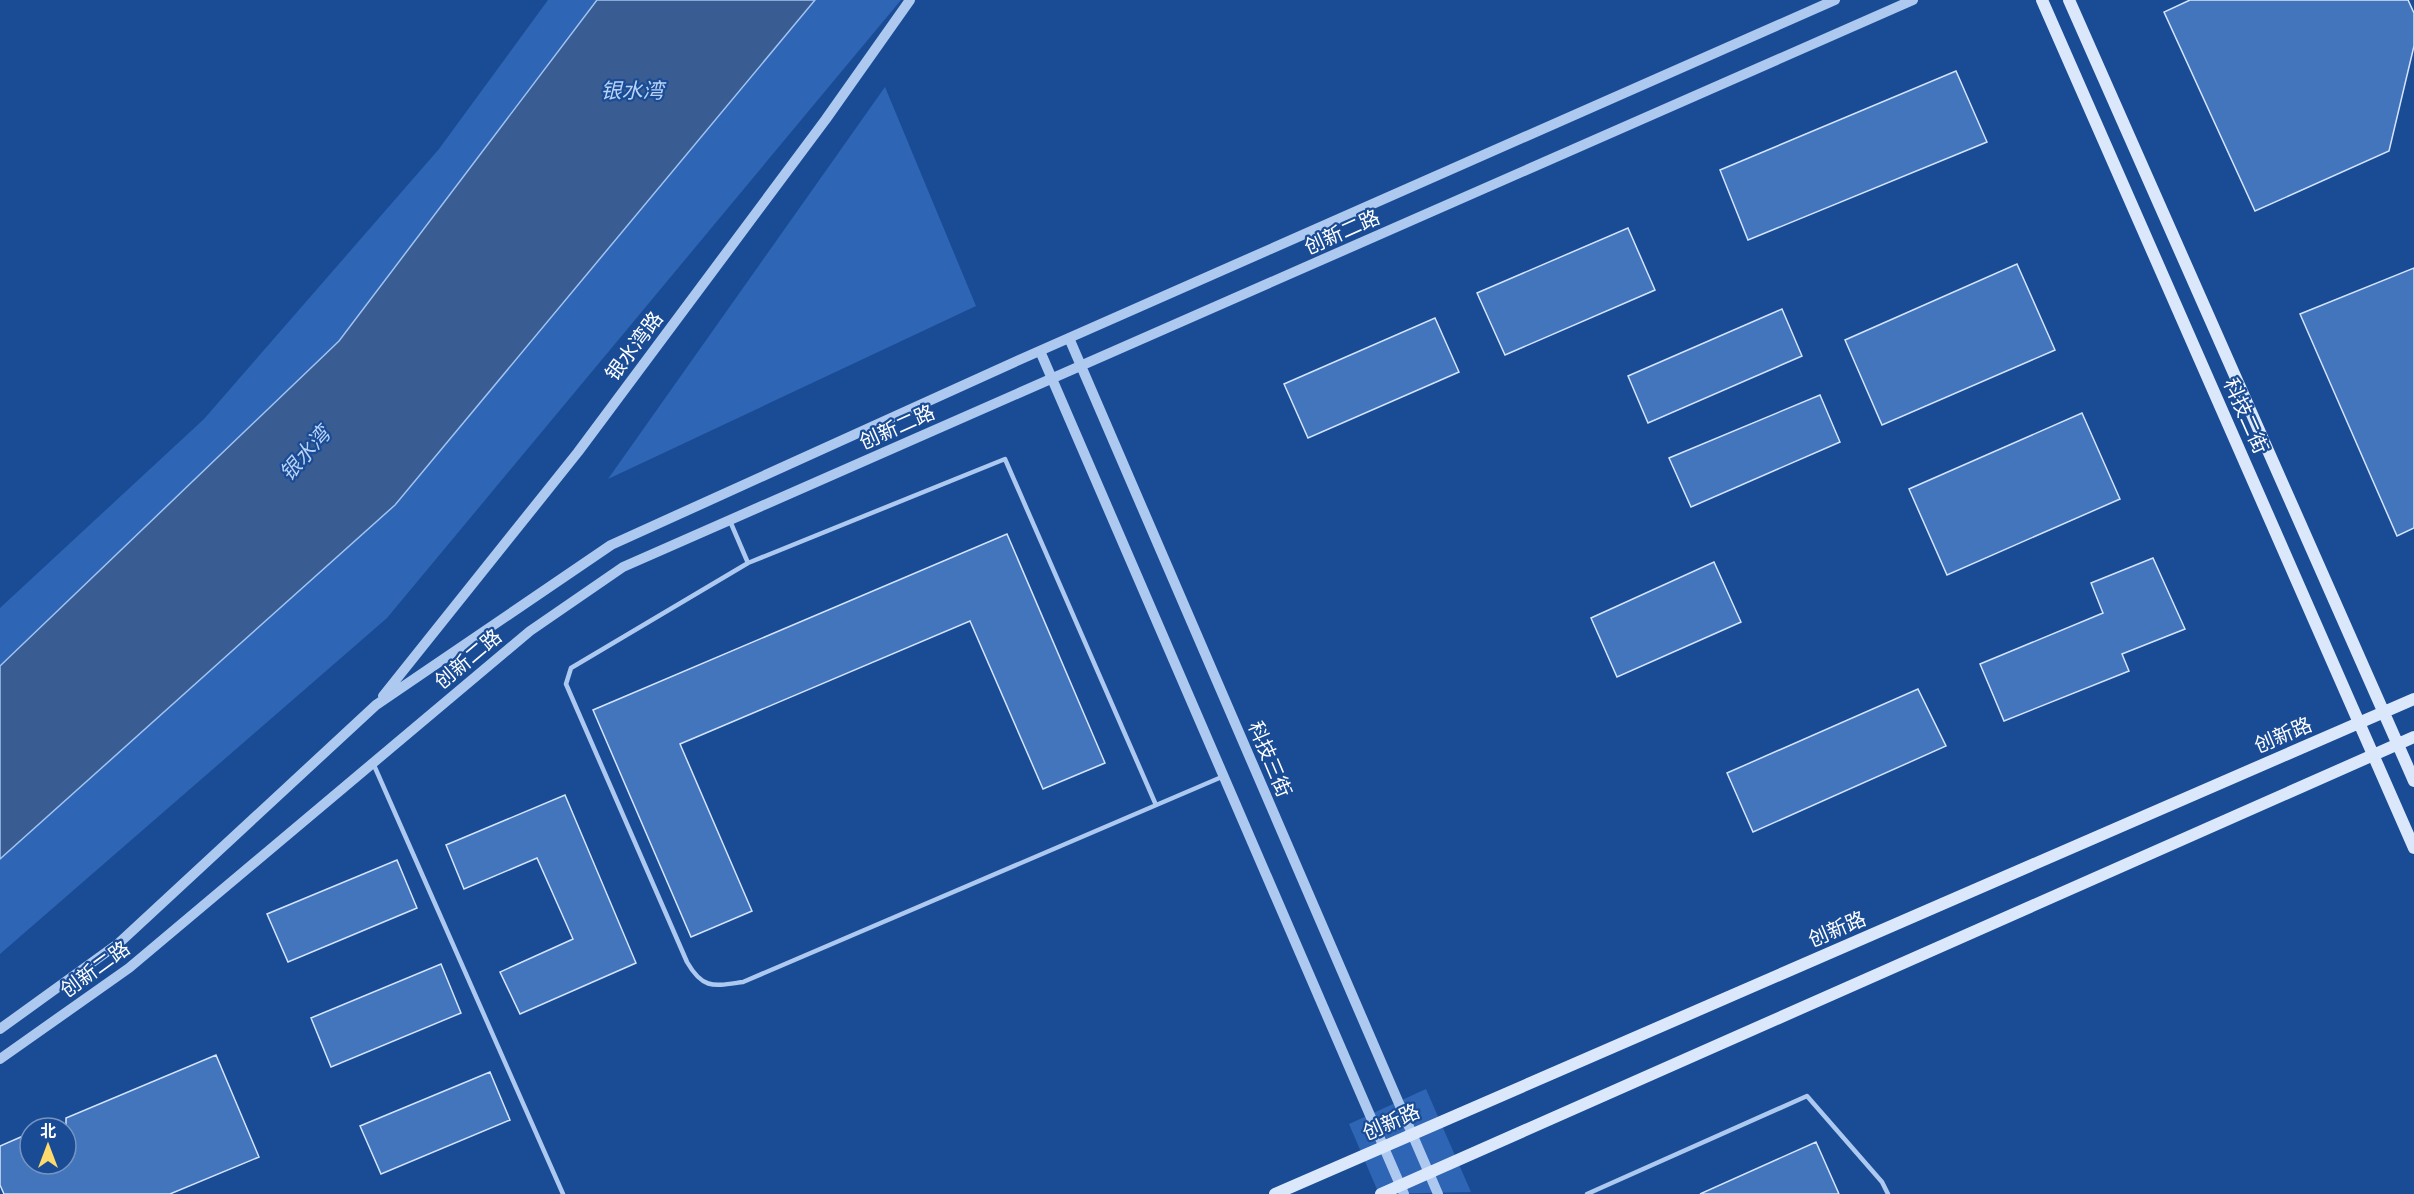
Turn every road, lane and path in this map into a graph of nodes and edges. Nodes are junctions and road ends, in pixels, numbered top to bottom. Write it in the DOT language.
graph roads {
  1 [pos="910,0"];
  2 [pos="1835,0"];
  3 [pos="1913,0"];
  4 [pos="2042,0"];
  5 [pos="2069,0"];
  6 [pos="1069,338"];
  7 [pos="1040,351"];
  8 [pos="1081,367"];
  9 [pos="1052,380"];
  10 [pos="730,520"];
  11 [pos="748,563"];
  12 [pos="2414,699"];
  13 [pos="376,705"];
  14 [pos="2383,712"];
  15 [pos="2360,723"];
  16 [pos="2414,737"];
  17 [pos="2398,744"];
  18 [pos="2374,755"];
  19 [pos="373,763"];
  20 [pos="1224,776"];
  21 [pos="2414,781"];
  22 [pos="1156,805"];
  23 [pos="2414,848"];
  24 [pos="0,1029"];
  25 [pos="0,1059"];
  26 [pos="1412,1134"];
  27 [pos="1384,1146"];
  28 [pos="1429,1173"];
  29 [pos="1403,1190"];
  30 [pos="563,1194"];
  31 [pos="1275,1194"];
  32 [pos="1381,1194"];
  33 [pos="1438,1194"];
  34 [pos="1587,1194"];
  35 [pos="1888,1194"];
  1 -- 13 [label="street, 银水湾路"];
  2 -- 6 [label="street, 创新二路"];
  3 -- 8 [label="street, 创新二路"];
  4 -- 15 [label="main road, 科技二街"];
  5 -- 14 [label="main road, 科技二街"];
  6 -- 7 [label="street, 创新二路"];
  6 -- 8 [label="street, 科技三街"];
  7 -- 9 [label="street"];
  7 -- 13 [label="street, 创新二路"];
  8 -- 9 [label="street, 创新二路"];
  8 -- 26 [label="street, 科技三街"];
  9 -- 10 [label="street, 创新二路"];
  9 -- 20 [label="street"];
  10 -- 11 [label="lane"];
  10 -- 19 [label="street, 创新二路"];
  11 -- 22 [label="lane"];
  11 -- 22 [label="lane"];
  12 -- 14 [label="main road, 创新路"];
  13 -- 24 [label="street, 创新二路"];
  14 -- 15 [label="main road, 创新路"];
  14 -- 17 [label="main road, 科技二街"];
  15 -- 18 [label="main road, 科技二街"];
  15 -- 26 [label="main road, 创新路"];
  16 -- 17 [label="main road"];
  17 -- 18 [label="main road"];
  17 -- 21 [label="main road, 科技二街"];
  18 -- 23 [label="main road, 科技二街"];
  18 -- 28 [label="main road"];
  19 -- 25 [label="street, 创新二路"];
  19 -- 30 [label="lane"];
  20 -- 22 [label="lane"];
  20 -- 27 [label="street"];
  26 -- 27 [label="main road, 创新路"];
  26 -- 28 [label="street, 科技三街"];
  27 -- 29 [label="street"];
  27 -- 31 [label="main road, 创新路"];
  28 -- 29 [label="main road"];
  28 -- 33 [label="street, 科技三街"];
  29 -- 32 [label="main road"];
  34 -- 35 [label="lane"];
}
